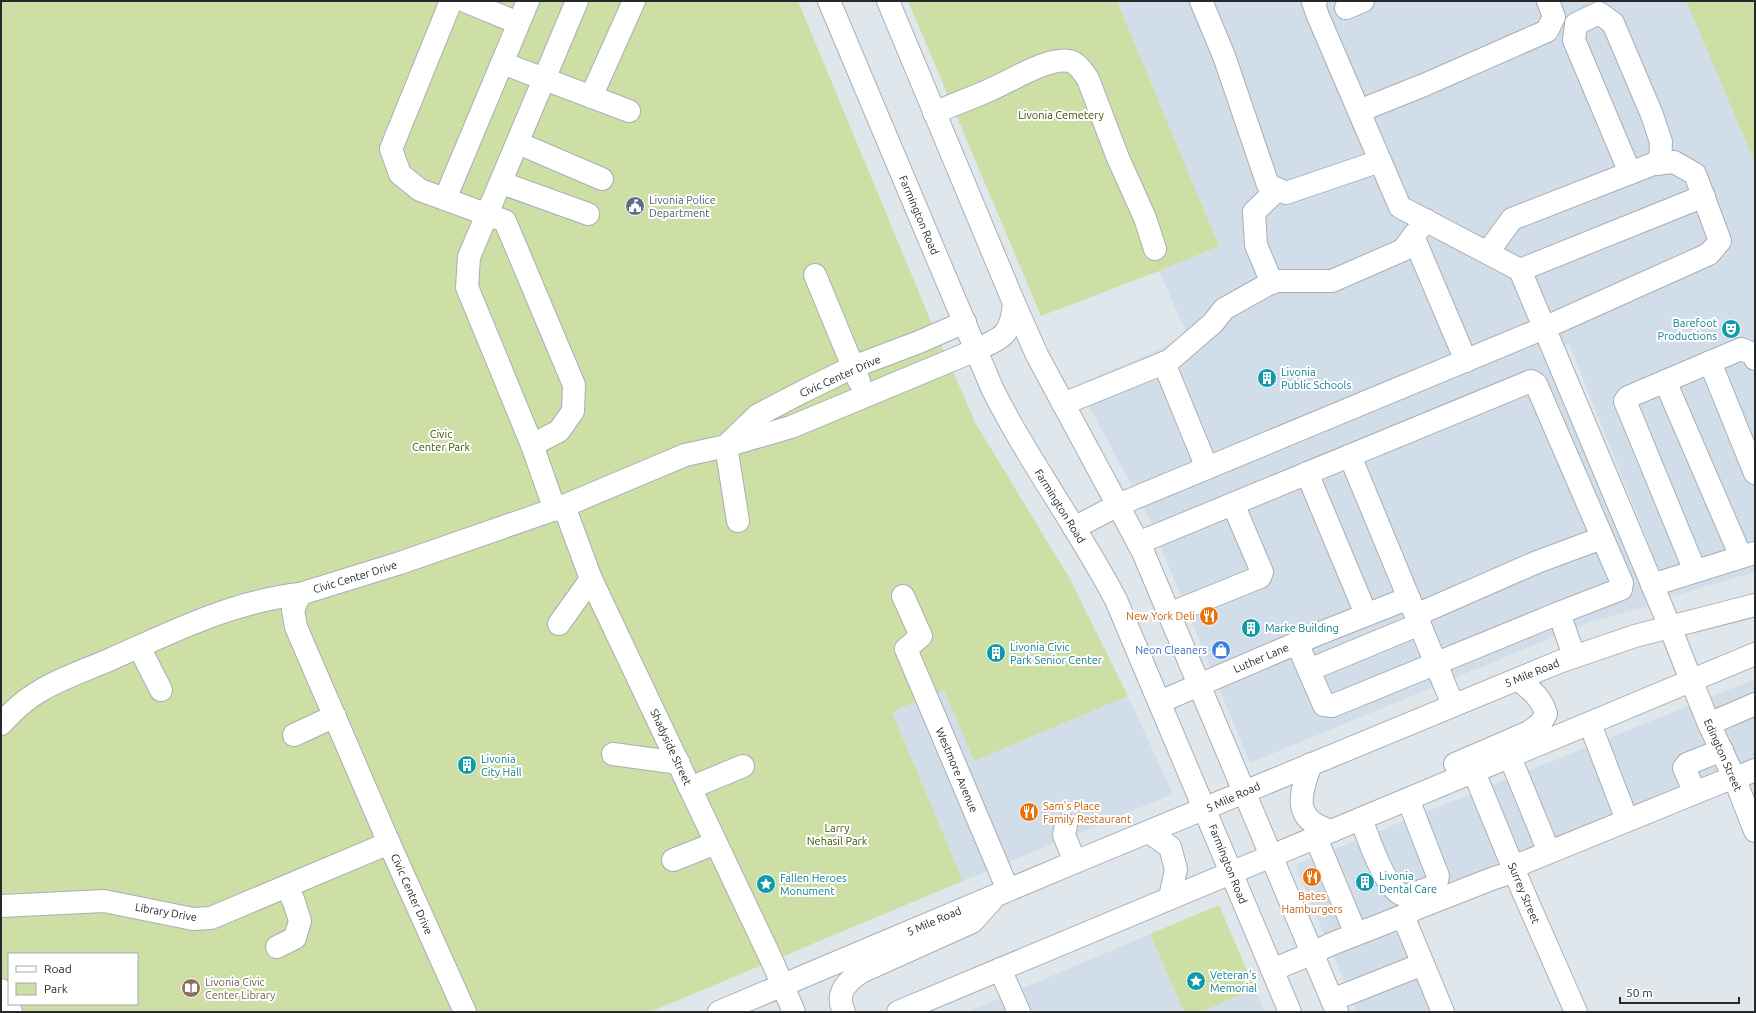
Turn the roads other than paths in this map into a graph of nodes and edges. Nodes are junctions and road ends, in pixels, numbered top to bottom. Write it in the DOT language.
graph roads {
  1 [pos="451,1"];
  2 [pos="465,1"];
  3 [pos="528,1"];
  4 [pos="577,1"];
  5 [pos="634,1"];
  6 [pos="829,1"];
  7 [pos="888,1"];
  8 [pos="1201,1"];
  9 [pos="1314,1"];
  10 [pos="1551,9"];
  11 [pos="518,23"];
  12 [pos="1576,24"];
  13 [pos="502,63"];
  14 [pos="544,80"];
  15 [pos="591,98"];
  16 [pos="629,111"];
  17 [pos="1359,111"];
  18 [pos="934,113"];
  19 [pos="518,143"];
  20 [pos="1380,161"];
  21 [pos="1660,164"];
  22 [pos="1630,173"];
  23 [pos="602,179"];
  24 [pos="502,182"];
  25 [pos="1278,189"];
  26 [pos="1704,196"];
  27 [pos="445,199"];
  28 [pos="588,214"];
  29 [pos="488,215"];
  30 [pos="1419,228"];
  31 [pos="1155,250"];
  32 [pos="1488,252"];
  33 [pos="1520,270"];
  34 [pos="815,275"];
  35 [pos="1272,283"];
  36 [pos="1014,303"];
  37 [pos="965,322"];
  38 [pos="1544,328"];
  39 [pos="976,350"];
  40 [pos="1755,359"];
  41 [pos="1466,361"];
  42 [pos="1710,362"];
  43 [pos="1164,363"];
  44 [pos="853,367"];
  45 [pos="1666,381"];
  46 [pos="865,396"];
  47 [pos="1063,404"];
  48 [pos="532,445"];
  49 [pos="726,446"];
  50 [pos="1350,456"];
  51 [pos="1206,468"];
  52 [pos="1755,472"];
  53 [pos="1307,473"];
  54 [pos="1118,504"];
  55 [pos="1233,504"];
  56 [pos="559,508"];
  57 [pos="738,521"];
  58 [pos="1074,528"];
  59 [pos="1600,532"];
  60 [pos="1138,543"];
  61 [pos="1748,555"];
  62 [pos="1695,571"];
  63 [pos="591,579"];
  64 [pos="1652,585"];
  65 [pos="300,594"];
  66 [pos="903,596"];
  67 [pos="1755,605"];
  68 [pos="1415,612"];
  69 [pos="1559,613"];
  70 [pos="1169,614"];
  71 [pos="1366,614"];
  72 [pos="558,624"];
  73 [pos="1670,627"];
  74 [pos="1296,643"];
  75 [pos="138,647"];
  76 [pos="1755,654"];
  77 [pos="1574,656"];
  78 [pos="1436,664"];
  79 [pos="1309,670"];
  80 [pos="1518,679"];
  81 [pos="1691,680"];
  82 [pos="1199,685"];
  83 [pos="161,690"];
  84 [pos="1160,702"];
  85 [pos="1755,704"];
  86 [pos="1454,705"];
  87 [pos="334,716"];
  88 [pos="1,724"];
  89 [pos="1590,724"];
  90 [pos="1709,724"];
  91 [pos="294,735"];
  92 [pos="1722,750"];
  93 [pos="613,754"];
  94 [pos="1510,757"];
  95 [pos="679,763"];
  96 [pos="1311,764"];
  97 [pos="743,766"];
  98 [pos="1755,770"];
  99 [pos="1474,772"];
  100 [pos="1734,778"];
  101 [pos="690,788"];
  102 [pos="1244,792"];
  103 [pos="1695,793"];
  104 [pos="1410,798"];
  105 [pos="1205,809"];
  106 [pos="1361,819"];
  107 [pos="1627,820"];
  108 [pos="1066,825"];
  109 [pos="1755,830"];
  110 [pos="1149,832"];
  111 [pos="1324,834"];
  112 [pos="388,843"];
  113 [pos="716,843"];
  114 [pos="1549,852"];
  115 [pos="1272,856"];
  116 [pos="673,860"];
  117 [pos="1075,862"];
  118 [pos="1514,869"];
  119 [pos="1230,873"];
  120 [pos="287,886"];
  121 [pos="1002,892"];
  122 [pos="1170,898"];
  123 [pos="1,906"];
  124 [pos="1403,916"];
  125 [pos="1356,934"];
  126 [pos="277,948"];
  127 [pos="1313,953"];
  128 [pos="1423,964"];
  129 [pos="1000,969"];
  130 [pos="1272,970"];
  131 [pos="782,985"];
  132 [pos="1,990"];
  133 [pos="1335,1006"];
  134 [pos="11,1012"];
  135 [pos="465,1012"];
  136 [pos="719,1012"];
  137 [pos="794,1012"];
  138 [pos="844,1012"];
  139 [pos="898,1012"];
  140 [pos="1019,1012"];
  141 [pos="1290,1012"];
  142 [pos="1441,1012"];
  143 [pos="1576,1012"];
  1 -- 27 [label="main road"];
  2 -- 11 [label="main road"];
  3 -- 11 [label="main road"];
  4 -- 14 [label="main road, Shadyside Street"];
  5 -- 15 [label="main road"];
  6 -- 37 [label="main road, Farmington Road"];
  7 -- 18 [label="main road"];
  8 -- 25 [label="main road"];
  9 -- 17 [label="main road"];
  10 -- 12 [label="main road"];
  10 -- 17 [label="main road"];
  11 -- 13 [label="main road"];
  12 -- 21 [label="main road"];
  12 -- 22 [label="main road"];
  13 -- 14 [label="main road"];
  13 -- 27 [label="main road"];
  14 -- 15 [label="main road"];
  14 -- 19 [label="main road, Shadyside Street"];
  15 -- 16 [label="main road"];
  17 -- 20 [label="main road"];
  18 -- 31 [label="main road"];
  18 -- 36 [label="main road"];
  19 -- 23 [label="main road"];
  19 -- 24 [label="main road, Shadyside Street"];
  20 -- 25 [label="main road"];
  20 -- 30 [label="main road"];
  21 -- 22 [label="main road"];
  21 -- 26 [label="main road"];
  22 -- 32 [label="main road"];
  24 -- 28 [label="main road"];
  24 -- 29 [label="main road, Shadyside Street"];
  25 -- 35 [label="main road"];
  26 -- 33 [label="main road"];
  26 -- 38 [label="main road"];
  27 -- 29 [label="main road"];
  29 -- 48 [label="main road, Shadyside Street"];
  29 -- 48 [label="main road"];
  30 -- 32 [label="main road"];
  30 -- 35 [label="main road"];
  30 -- 41 [label="main road"];
  32 -- 33 [label="main road"];
  33 -- 38 [label="main road, Edington Street"];
  34 -- 44 [label="main road"];
  35 -- 43 [label="main road"];
  36 -- 39 [label="main road, Civic Center Drive"];
  36 -- 47 [label="main road"];
  37 -- 39 [label="main road, Farmington Road"];
  37 -- 44 [label="main road, Civic Center Drive"];
  38 -- 41 [label="main road"];
  38 -- 64 [label="main road, Edington Street"];
  39 -- 46 [label="main road, Civic Center Drive"];
  39 -- 58 [label="main road, Farmington Road"];
  40 -- 42 [label="main road"];
  41 -- 51 [label="main road"];
  42 -- 45 [label="main road"];
  42 -- 52 [label="main road"];
  43 -- 47 [label="main road"];
  43 -- 51 [label="main road"];
  44 -- 46 [label="main road"];
  44 -- 49 [label="main road, Civic Center Drive"];
  45 -- 61 [label="main road"];
  45 -- 62 [label="main road"];
  46 -- 49 [label="main road, Civic Center Drive"];
  47 -- 54 [label="main road"];
  48 -- 56 [label="main road, Shadyside Street"];
  49 -- 56 [label="main road, Civic Center Drive"];
  49 -- 57 [label="main road"];
  50 -- 53 [label="main road"];
  50 -- 59 [label="main road"];
  50 -- 68 [label="main road"];
  51 -- 54 [label="main road"];
  53 -- 55 [label="main road"];
  53 -- 71 [label="main road"];
  54 -- 58 [label="main road"];
  54 -- 60 [label="main road"];
  55 -- 60 [label="main road"];
  55 -- 70 [label="main road"];
  56 -- 63 [label="main road, Shadyside Street"];
  56 -- 65 [label="main road, Civic Center Drive"];
  58 -- 84 [label="main road, Farmington Road"];
  59 -- 68 [label="main road"];
  59 -- 69 [label="main road"];
  60 -- 70 [label="main road"];
  61 -- 62 [label="main road"];
  62 -- 64 [label="main road"];
  63 -- 72 [label="main road"];
  63 -- 95 [label="main road, Shadyside Street"];
  64 -- 73 [label="main road, Edington Street"];
  65 -- 75 [label="main road"];
  65 -- 87 [label="main road, Civic Center Drive"];
  66 -- 121 [label="main road, Westmore Avenue"];
  67 -- 73 [label="main road, 5 Mile Road"];
  68 -- 71 [label="main road, Luther Lane"];
  68 -- 78 [label="main road"];
  68 -- 79 [label="main road"];
  69 -- 77 [label="main road"];
  69 -- 78 [label="main road"];
  70 -- 82 [label="main road"];
  71 -- 74 [label="main road, Luther Lane"];
  73 -- 77 [label="main road, 5 Mile Road"];
  73 -- 81 [label="main road, Edington Street"];
  74 -- 79 [label="main road"];
  74 -- 82 [label="main road, Luther Lane"];
  75 -- 83 [label="main road"];
  75 -- 88 [label="main road"];
  76 -- 81 [label="main road"];
  77 -- 80 [label="main road, 5 Mile Road"];
  78 -- 79 [label="main road"];
  78 -- 86 [label="main road"];
  80 -- 86 [label="main road, 5 Mile Road"];
  80 -- 104 [label="main road"];
  81 -- 89 [label="main road"];
  81 -- 90 [label="main road, Edington Street"];
  82 -- 84 [label="main road, Luther Lane"];
  82 -- 102 [label="main road"];
  84 -- 105 [label="main road, Farmington Road"];
  85 -- 90 [label="main road"];
  86 -- 96 [label="main road, 5 Mile Road"];
  87 -- 91 [label="main road"];
  87 -- 112 [label="main road, Civic Center Drive"];
  89 -- 94 [label="main road"];
  89 -- 107 [label="main road"];
  90 -- 92 [label="main road, Edington Street"];
  92 -- 100 [label="main road, Edington Street"];
  92 -- 103 [label="main road"];
  93 -- 95 [label="main road"];
  94 -- 99 [label="main road"];
  94 -- 114 [label="main road"];
  95 -- 101 [label="main road, Shadyside Street"];
  96 -- 102 [label="main road, 5 Mile Road"];
  96 -- 111 [label="main road"];
  97 -- 101 [label="main road"];
  98 -- 100 [label="main road"];
  99 -- 104 [label="main road"];
  99 -- 118 [label="main road, Surrey Street"];
  100 -- 103 [label="main road"];
  100 -- 109 [label="main road, Edington Street"];
  101 -- 113 [label="main road, Shadyside Street"];
  102 -- 105 [label="main road, 5 Mile Road"];
  102 -- 115 [label="main road"];
  103 -- 107 [label="main road"];
  104 -- 106 [label="main road"];
  104 -- 106 [label="main road"];
  105 -- 110 [label="main road, 5 Mile Road"];
  105 -- 119 [label="main road, Farmington Road"];
  106 -- 111 [label="main road"];
  107 -- 114 [label="main road"];
  108 -- 117 [label="main road"];
  110 -- 117 [label="main road, 5 Mile Road"];
  110 -- 122 [label="main road"];
  111 -- 115 [label="main road"];
  111 -- 125 [label="main road"];
  112 -- 120 [label="main road, Library Drive"];
  112 -- 135 [label="main road, Civic Center Drive"];
  113 -- 116 [label="main road"];
  113 -- 131 [label="main road, Shadyside Street"];
  114 -- 118 [label="main road"];
  115 -- 119 [label="main road"];
  115 -- 127 [label="main road"];
  117 -- 121 [label="main road, 5 Mile Road"];
  118 -- 124 [label="main road"];
  118 -- 143 [label="main road, Surrey Street"];
  119 -- 122 [label="main road"];
  119 -- 130 [label="main road, Farmington Road"];
  120 -- 123 [label="main road, Library Drive"];
  120 -- 126 [label="main road"];
  121 -- 131 [label="main road, 5 Mile Road"];
  121 -- 138 [label="main road"];
  122 -- 129 [label="main road"];
  124 -- 125 [label="main road"];
  124 -- 128 [label="main road"];
  125 -- 127 [label="main road"];
  127 -- 130 [label="main road"];
  127 -- 133 [label="main road"];
  128 -- 133 [label="main road"];
  128 -- 142 [label="main road"];
  129 -- 139 [label="main road"];
  129 -- 140 [label="main road"];
  130 -- 141 [label="main road, Farmington Road"];
  131 -- 136 [label="main road, 5 Mile Road"];
  131 -- 137 [label="main road, Shadyside Street"];
  132 -- 134 [label="main road"];
}
